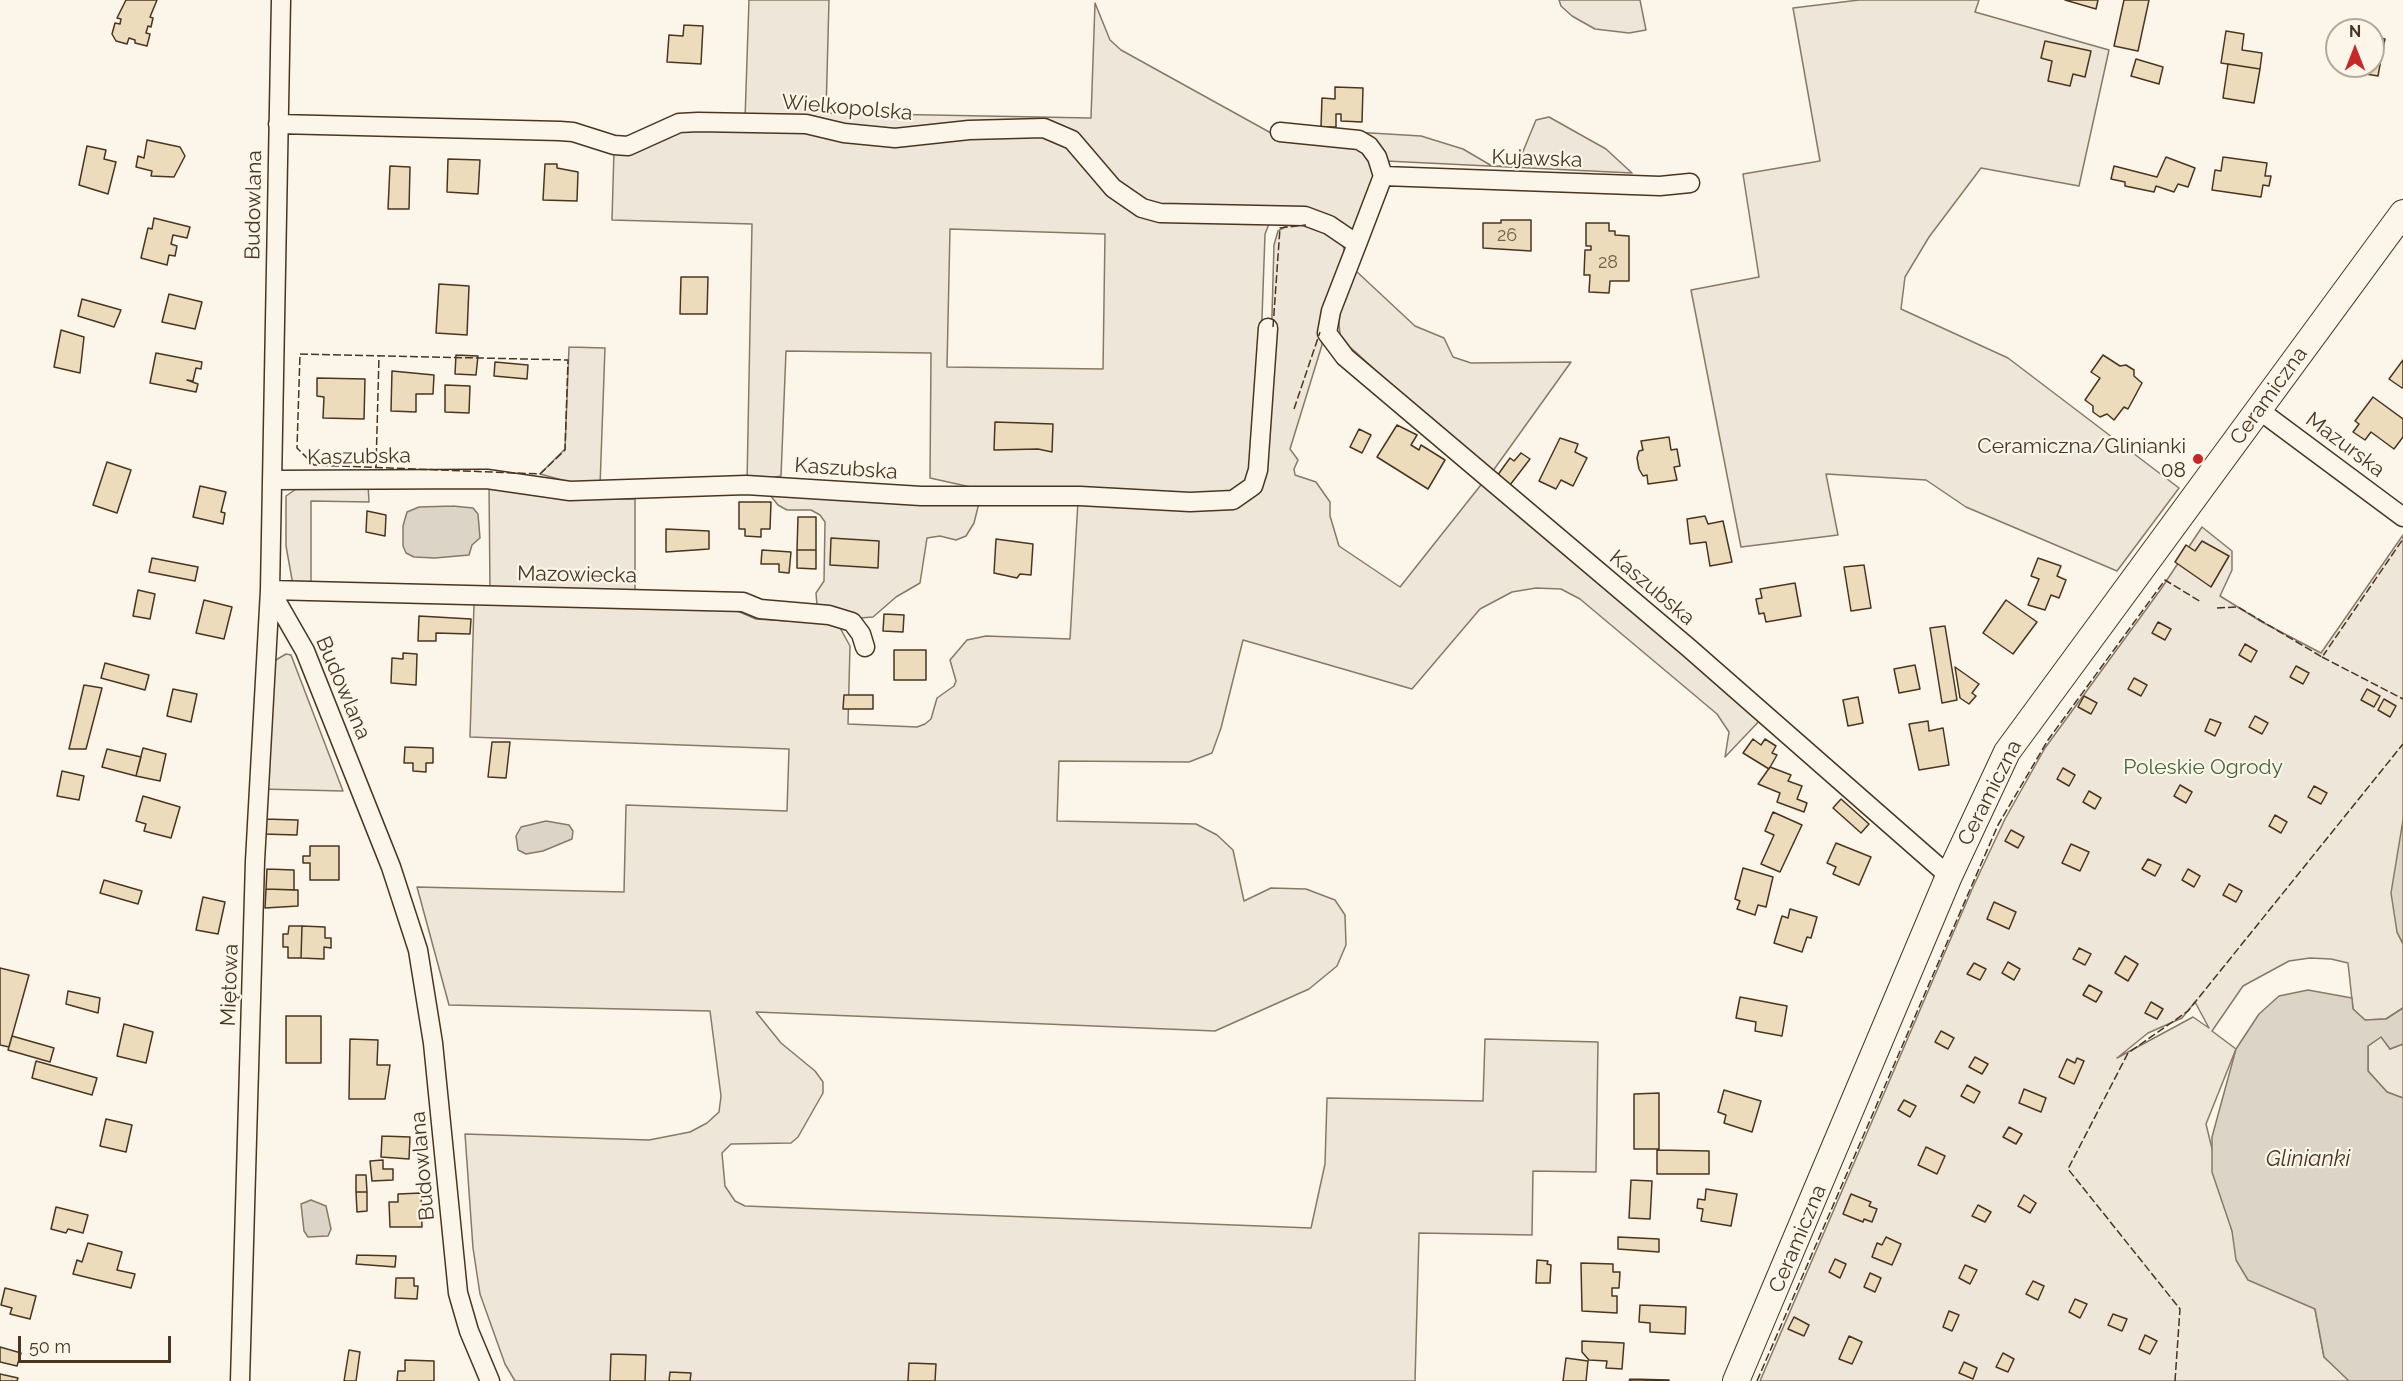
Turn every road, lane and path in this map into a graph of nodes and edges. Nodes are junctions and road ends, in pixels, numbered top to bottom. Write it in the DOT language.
graph roads {
  1 [pos="281,0"];
  2 [pos="278,124"];
  3 [pos="1280,132"];
  4 [pos="1383,176"];
  5 [pos="1690,183"];
  6 [pos="2403,213"];
  7 [pos="1357,244"];
  8 [pos="1268,328"];
  9 [pos="2259,410"];
  10 [pos="272,480"];
  11 [pos="2403,517"];
  12 [pos="270,590"];
  13 [pos="865,647"];
  14 [pos="1949,876"];
  15 [pos="240,1381"];
  16 [pos="490,1381"];
  17 [pos="1736,1381"];
  1 -- 2 [label="street, Budowlana"];
  2 -- 7 [label="street, Wielkopolska"];
  2 -- 10 [label="street, Budowlana"];
  3 -- 4 [label="street"];
  4 -- 5 [label="street, Kujawska"];
  4 -- 7 [label="street"];
  6 -- 9 [label="street, Ceramiczna"];
  7 -- 14 [label="street, Kaszubska"];
  8 -- 10 [label="street, Kaszubska"];
  9 -- 11 [label="street, Mazurska"];
  9 -- 14 [label="street, Ceramiczna"];
  10 -- 12 [label="street, Budowlana"];
  12 -- 13 [label="street, Mazowiecka"];
  12 -- 15 [label="street, Miętowa"];
  12 -- 16 [label="street, Budowlana"];
  14 -- 17 [label="street, Ceramiczna"];
}
